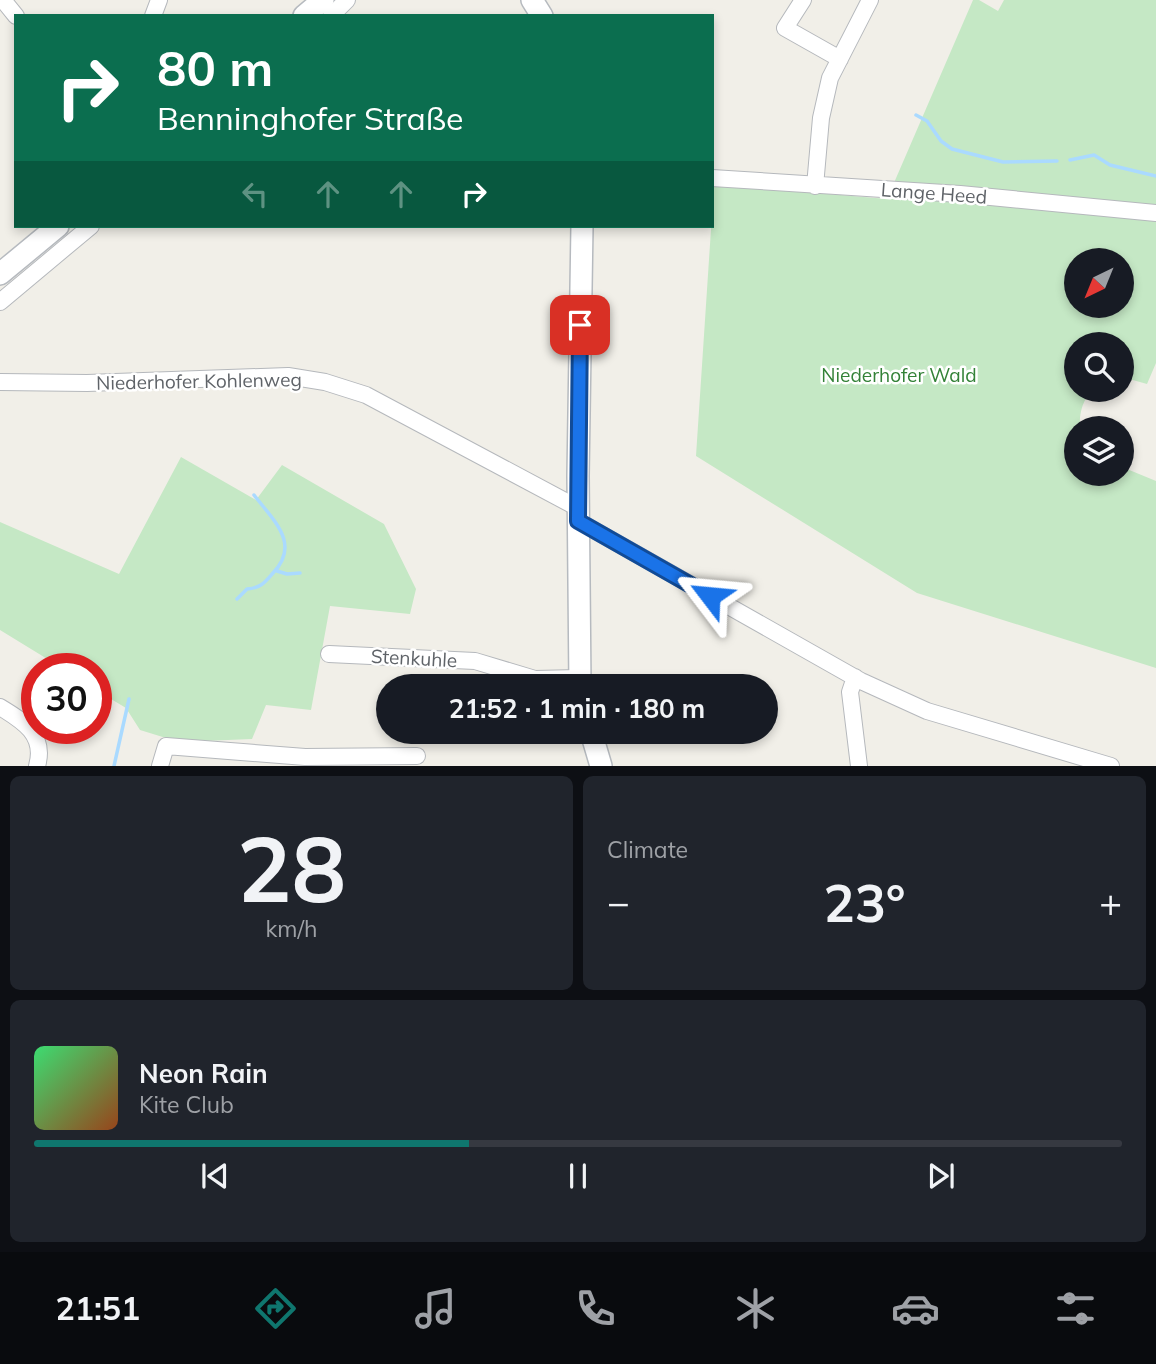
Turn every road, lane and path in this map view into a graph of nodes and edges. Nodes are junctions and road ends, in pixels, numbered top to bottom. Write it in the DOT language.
graph roads {
  1 [pos="3,0"];
  2 [pos="323,0"];
  3 [pos="347,0"];
  4 [pos="803,0"];
  5 [pos="870,0"];
  6 [pos="14,14"];
  7 [pos="306,14"];
  8 [pos="333,14"];
  9 [pos="839,58"];
  10 [pos="714,178"];
  11 [pos="815,186"];
  12 [pos="1156,213"];
  13 [pos="56,228"];
  14 [pos="89,228"];
  15 [pos="582,228"];
  16 [pos="0,274"];
  17 [pos="0,302"];
  18 [pos="0,382"];
  19 [pos="578,514"];
  20 [pos="329,654"];
  21 [pos="518,674"];
  22 [pos="580,674"];
  23 [pos="855,677"];
  24 [pos="0,707"];
  25 [pos="595,744"];
  26 [pos="417,756"];
  27 [pos="37,765"];
  28 [pos="160,765"];
  29 [pos="601,765"];
  30 [pos="859,765"];
  31 [pos="1111,765"];
  1 -- 6 [label="street"];
  2 -- 7 [label="main road"];
  3 -- 8 [label="street"];
  4 -- 9 [label="street"];
  5 -- 9 [label="street"];
  9 -- 11 [label="street"];
  10 -- 11 [label="street, Lange Heed"];
  11 -- 12 [label="street, Lange Heed"];
  13 -- 16 [label="main road"];
  14 -- 17 [label="street"];
  15 -- 19 [label="main road"];
  18 -- 19 [label="street, Niederhofer Kohlenweg"];
  19 -- 22 [label="main road"];
  19 -- 23 [label="street, Niederhofer Kohlenweg"];
  20 -- 21 [label="street, Stenkuhle"];
  23 -- 30 [label="street"];
  23 -- 31 [label="street, Niederhofer Kohlenweg"];
  24 -- 27 [label="street"];
  25 -- 29 [label="main road"];
  26 -- 28 [label="street"];
}
